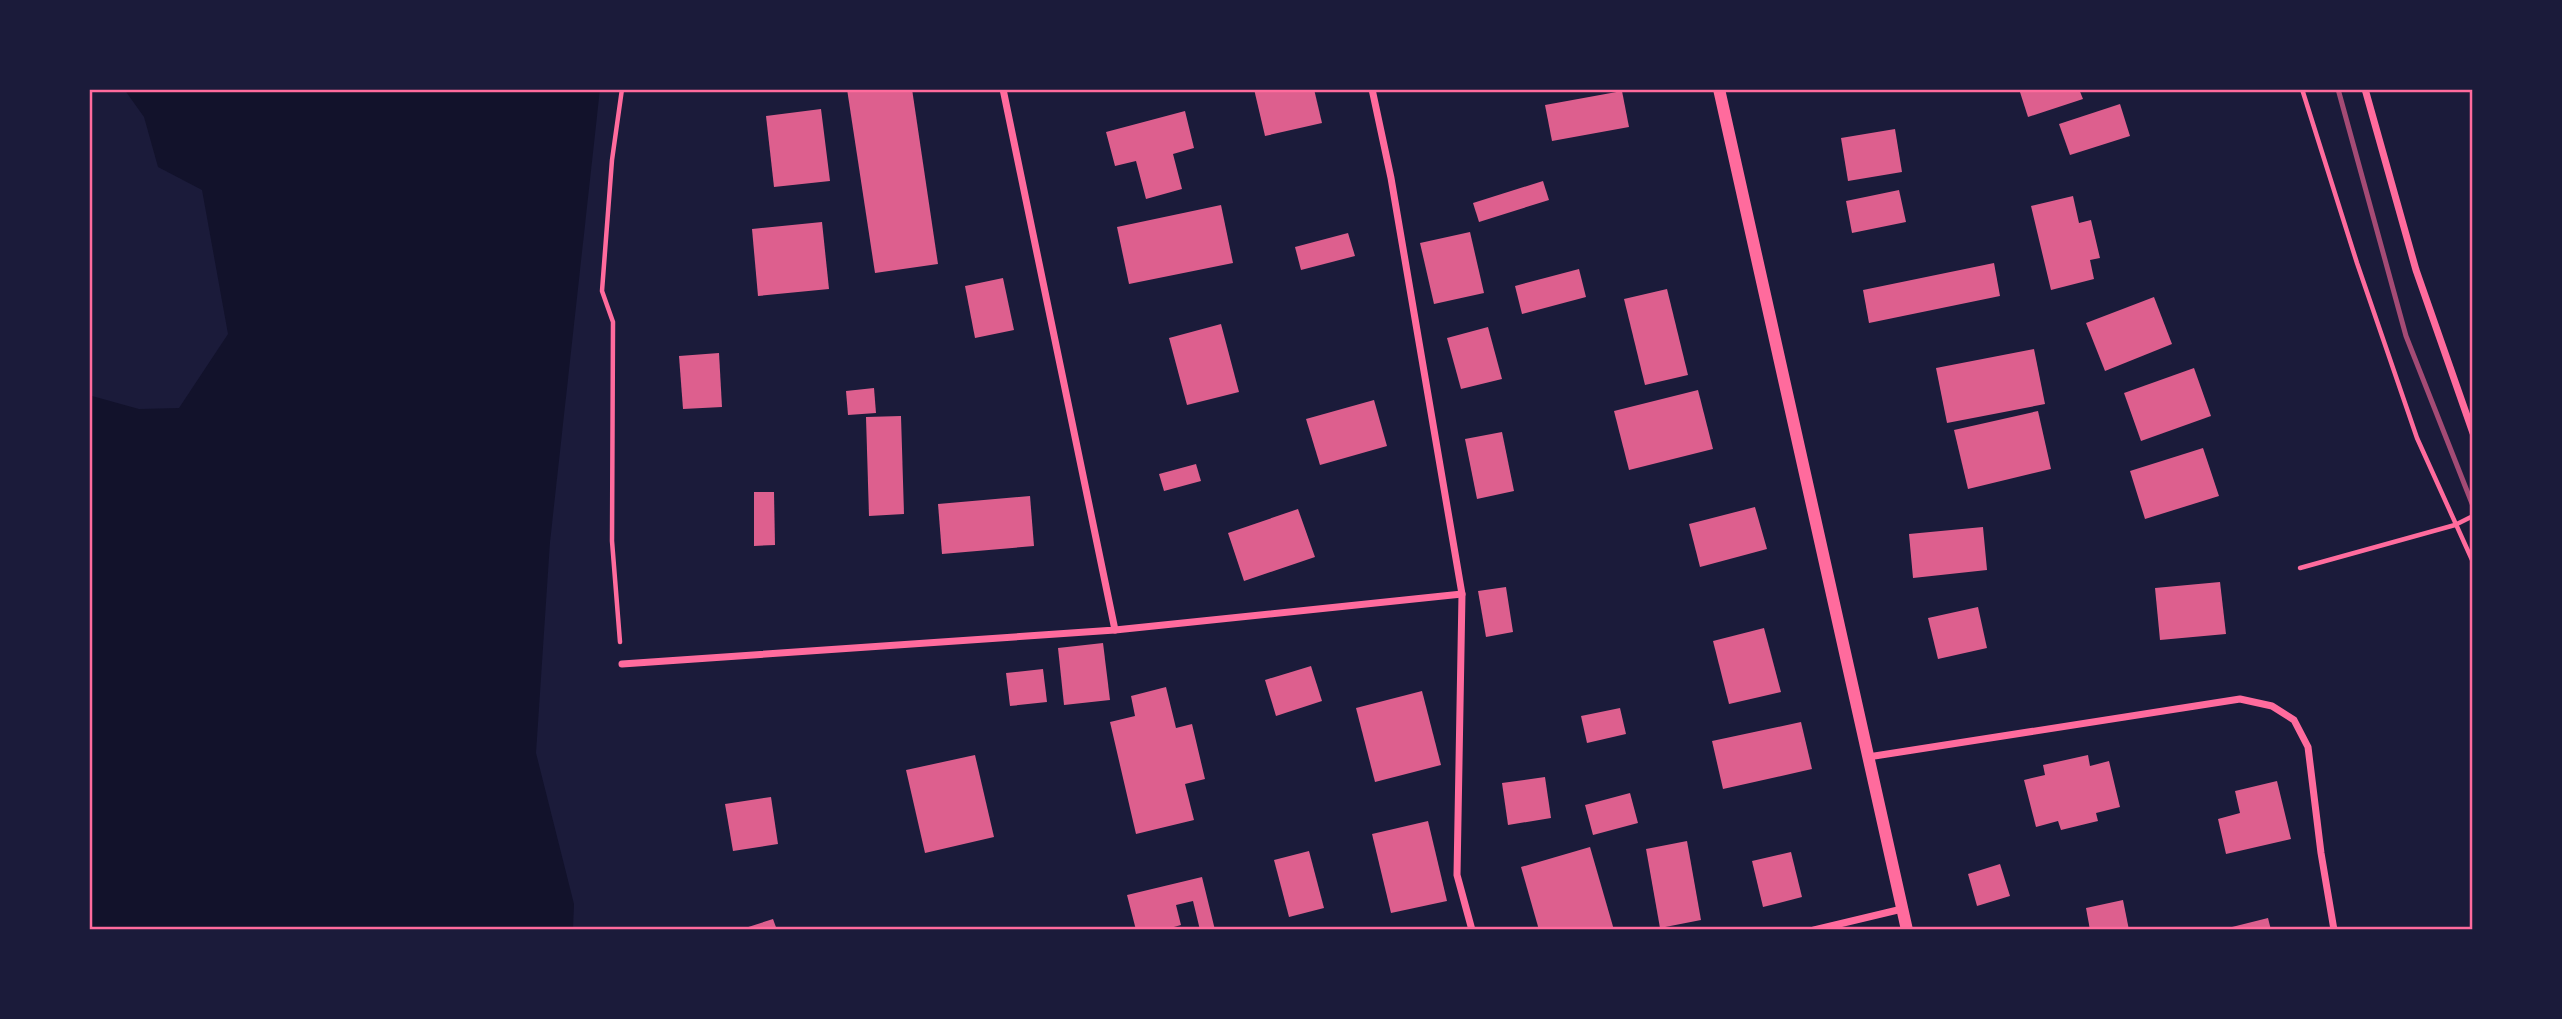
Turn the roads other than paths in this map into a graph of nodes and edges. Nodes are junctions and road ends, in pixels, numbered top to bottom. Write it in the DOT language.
graph roads {
  1 [pos="1003,89"];
  2 [pos="1372,89"];
  3 [pos="1719,89"];
  4 [pos="2365,89"];
  5 [pos="2473,433"];
  6 [pos="1462,594"];
  7 [pos="1115,630"];
  8 [pos="622,664"];
  9 [pos="1868,757"];
  10 [pos="1902,909"];
  11 [pos="1472,930"];
  12 [pos="1814,930"];
  13 [pos="1907,930"];
  14 [pos="2334,930"];
  1 -- 7 [label="street"];
  2 -- 6 [label="street"];
  3 -- 9 [label="street"];
  4 -- 5 [label="street"];
  6 -- 7 [label="street"];
  6 -- 11 [label="street"];
  7 -- 8 [label="street"];
  9 -- 10 [label="street"];
  9 -- 14 [label="street"];
  10 -- 12 [label="street"];
  10 -- 13 [label="street"];
}
